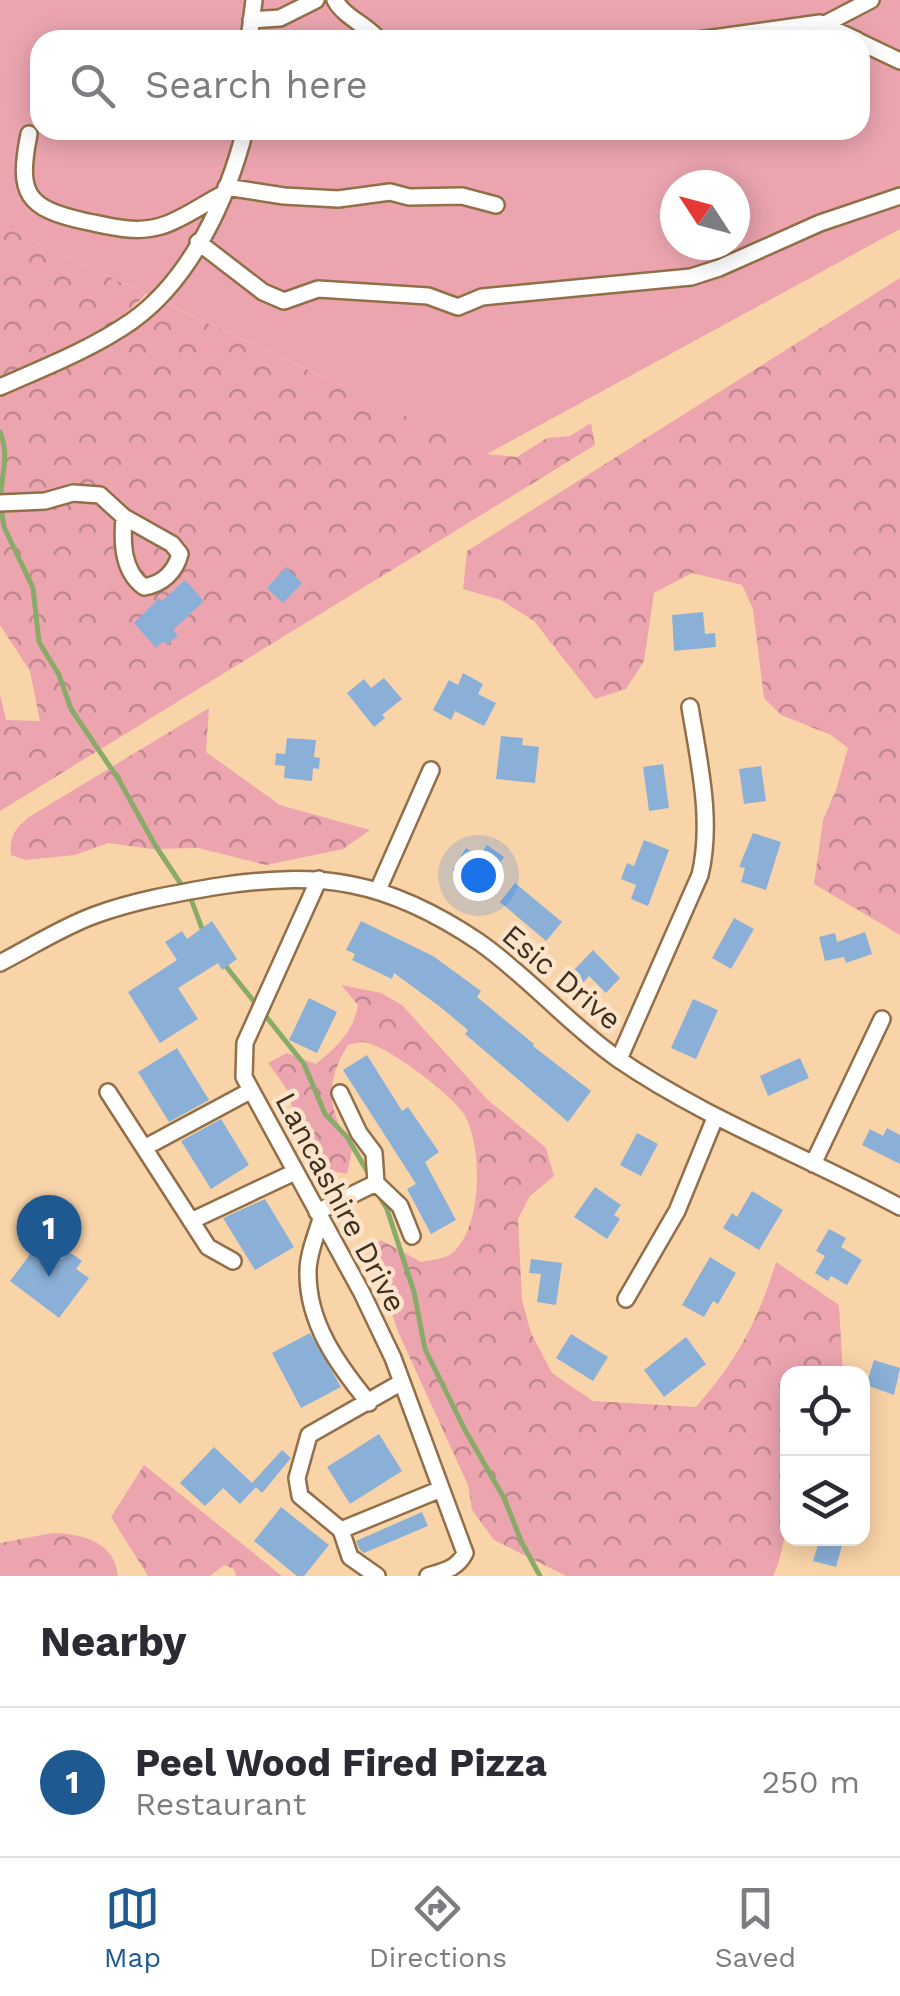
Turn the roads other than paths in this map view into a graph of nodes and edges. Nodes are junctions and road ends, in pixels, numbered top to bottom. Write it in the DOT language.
graph roads {
  1 [pos="254,0"];
  2 [pos="316,0"];
  3 [pos="335,0"];
  4 [pos="870,0"];
  5 [pos="251,20"];
  6 [pos="825,24"];
  7 [pos="250,30"];
  8 [pos="370,30"];
  9 [pos="763,30"];
  10 [pos="837,30"];
  11 [pos="870,47"];
  12 [pos="900,61"];
  13 [pos="29,134"];
  14 [pos="242,140"];
  15 [pos="224,191"];
  16 [pos="900,196"];
  17 [pos="496,205"];
  18 [pos="198,242"];
  19 [pos="0,387"];
  20 [pos="0,503"];
  21 [pos="124,516"];
  22 [pos="690,708"];
  23 [pos="431,770"];
  24 [pos="319,879"];
  25 [pos="378,890"];
  26 [pos="0,963"];
  27 [pos="882,1019"];
  28 [pos="618,1060"];
  29 [pos="250,1091"];
  30 [pos="108,1092"];
  31 [pos="340,1092"];
  32 [pos="715,1118"];
  33 [pos="144,1148"];
  34 [pos="812,1164"];
  35 [pos="295,1172"];
  36 [pos="376,1183"];
  37 [pos="900,1207"];
  38 [pos="319,1215"];
  39 [pos="190,1222"];
  40 [pos="412,1236"];
  41 [pos="233,1261"];
  42 [pos="626,1299"];
  43 [pos="402,1382"];
  44 [pos="369,1403"];
  45 [pos="441,1489"];
  46 [pos="340,1530"];
  47 [pos="377,1576"];
  48 [pos="428,1576"];
  1 -- 5 [label="street"];
  2 -- 5 [label="street"];
  3 -- 8 [label="street"];
  4 -- 6 [label="street"];
  5 -- 7 [label="street"];
  6 -- 9 [label="street"];
  6 -- 10 [label="street"];
  11 -- 12 [label="street"];
  13 -- 15 [label="street"];
  14 -- 15 [label="street"];
  15 -- 17 [label="street"];
  15 -- 18 [label="street"];
  16 -- 18 [label="street"];
  18 -- 19 [label="street"];
  20 -- 21 [label="street"];
  21 -- 21 [label="street"];
  22 -- 28 [label="street"];
  23 -- 25 [label="street"];
  24 -- 25 [label="street, Esic Drive"];
  24 -- 26 [label="street, Esic Drive"];
  24 -- 29 [label="street, Lancashire Drive"];
  25 -- 28 [label="street, Esic Drive"];
  27 -- 34 [label="street"];
  28 -- 32 [label="street, Esic Drive"];
  29 -- 33 [label="street"];
  29 -- 35 [label="street, Lancashire Drive"];
  30 -- 33 [label="street"];
  31 -- 36 [label="street"];
  32 -- 34 [label="street, Esic Drive"];
  32 -- 42 [label="street"];
  33 -- 39 [label="street"];
  34 -- 37 [label="street, Esic Drive"];
  35 -- 38 [label="street, Lancashire Drive"];
  35 -- 39 [label="street"];
  36 -- 38 [label="street"];
  36 -- 40 [label="street"];
  38 -- 43 [label="street, Lancashire Drive"];
  38 -- 44 [label="street"];
  39 -- 41 [label="street"];
  43 -- 44 [label="street"];
  43 -- 45 [label="street, Lancashire Drive"];
  44 -- 46 [label="street"];
  45 -- 46 [label="street"];
  45 -- 48 [label="street, Lancashire Drive"];
  46 -- 47 [label="street"];
}
